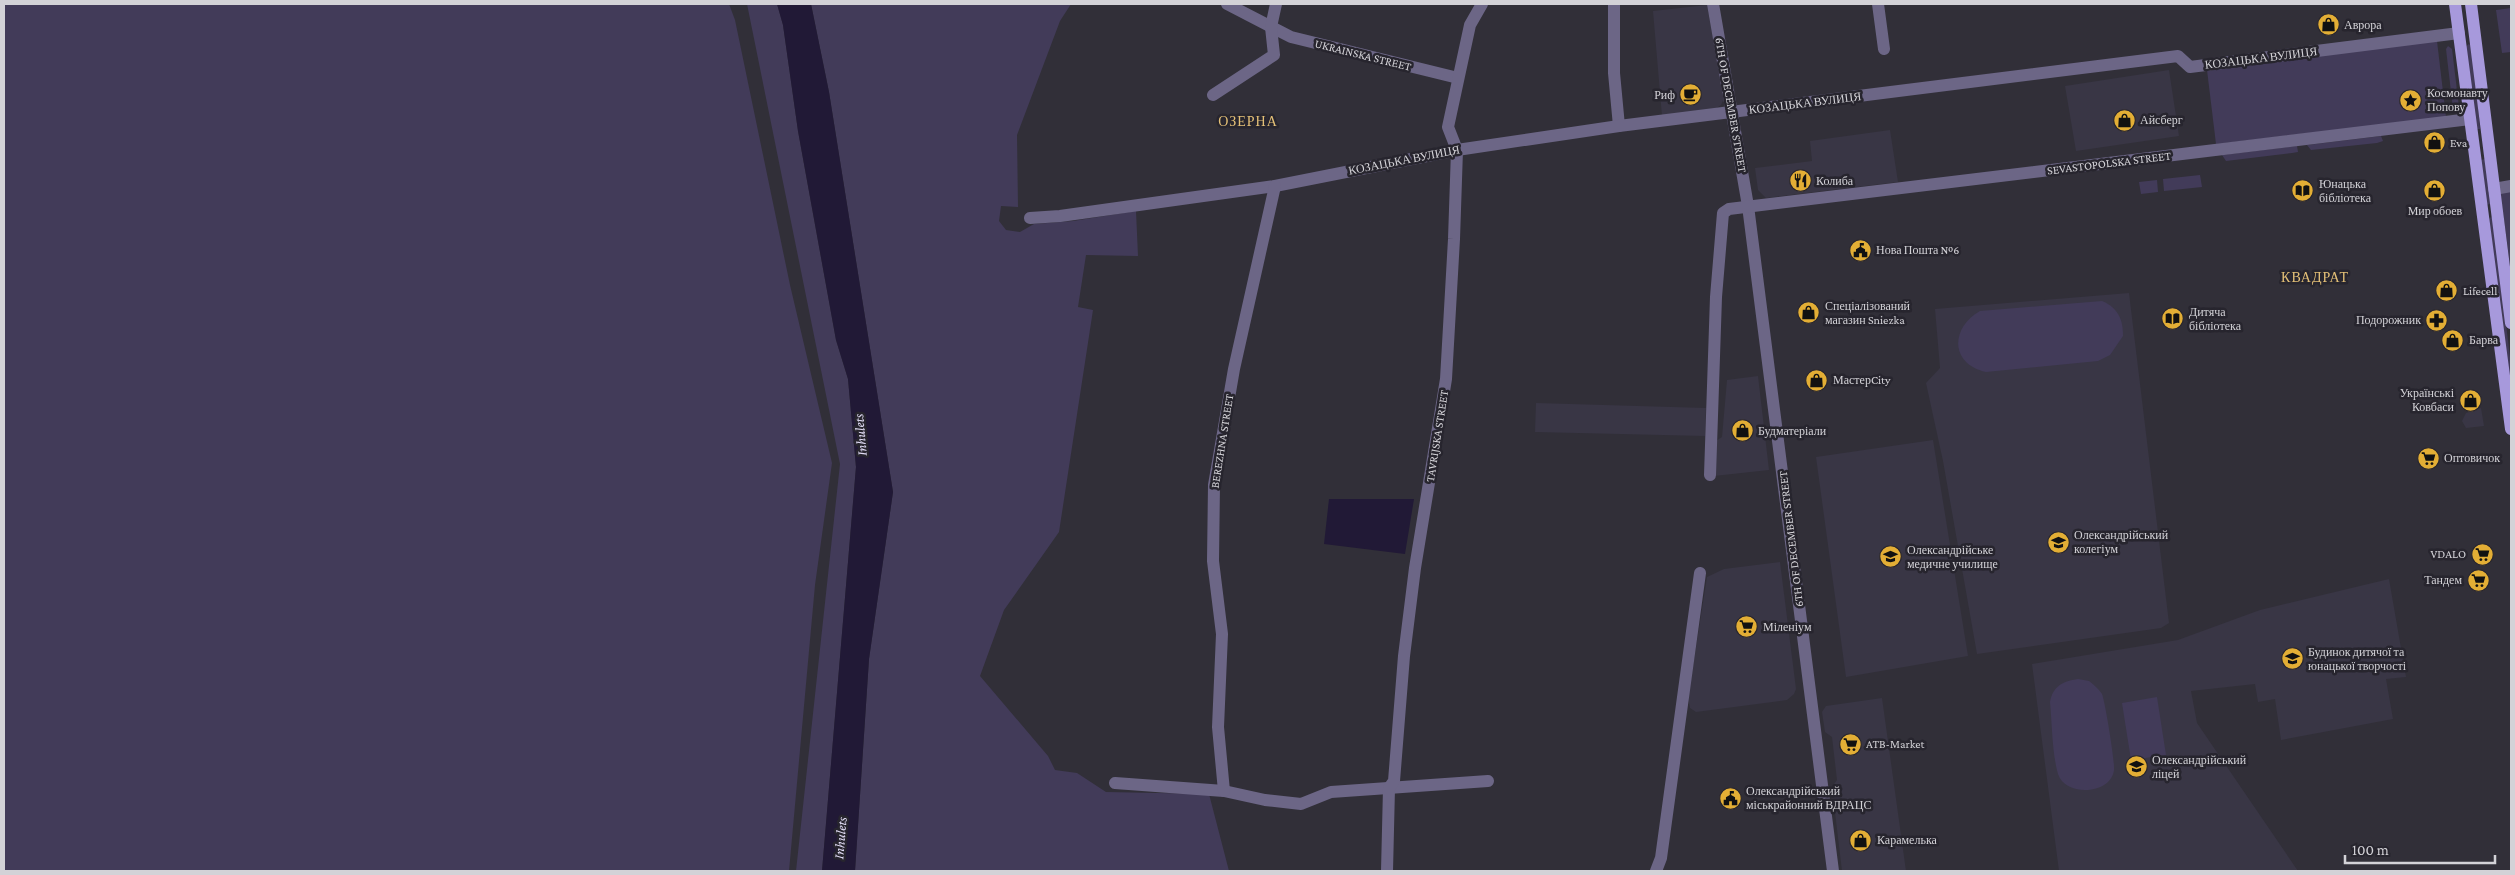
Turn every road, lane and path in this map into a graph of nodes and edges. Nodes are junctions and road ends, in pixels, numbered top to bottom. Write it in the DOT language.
graph roads {
  1 [pos="1227,4"];
  2 [pos="1276,4"];
  3 [pos="1482,4"];
  4 [pos="1614,4"];
  5 [pos="1713,4"];
  6 [pos="1878,4"];
  7 [pos="2455,4"];
  8 [pos="2471,4"];
  9 [pos="1271,27"];
  10 [pos="2475,30"];
  11 [pos="2458,33"];
  12 [pos="1884,49"];
  13 [pos="1458,78"];
  14 [pos="1213,94"];
  15 [pos="1733,112"];
  16 [pos="2470,118"];
  17 [pos="1619,126"];
  18 [pos="2489,147"];
  19 [pos="2474,149"];
  20 [pos="1456,150"];
  21 [pos="1275,186"];
  22 [pos="2511,186"];
  23 [pos="2494,188"];
  24 [pos="1748,206"];
  25 [pos="2497,209"];
  26 [pos="2482,211"];
  27 [pos="1030,218"];
  28 [pos="2511,323"];
  29 [pos="2511,429"];
  30 [pos="1710,475"];
  31 [pos="1700,573"];
  32 [pos="1488,781"];
  33 [pos="1115,783"];
  34 [pos="1389,788"];
  35 [pos="1224,791"];
  36 [pos="1388,871"];
  37 [pos="1656,871"];
  38 [pos="1833,871"];
  1 -- 9 [label="street, UKRAINSKA STREET"];
  2 -- 9 [label="street"];
  3 -- 13 [label="street, TAVRIJSKA STREET"];
  4 -- 17 [label="street"];
  5 -- 15 [label="street, 6TH OF DECEMBER STREET"];
  6 -- 12 [label="street"];
  7 -- 11 [label="main road"];
  8 -- 10 [label="main road"];
  9 -- 13 [label="street, UKRAINSKA STREET"];
  9 -- 14 [label="street"];
  10 -- 11 [label="main road"];
  10 -- 18 [label="main road"];
  11 -- 15 [label="street, КОЗАЦЬКА ВУЛИЦЯ"];
  11 -- 16 [label="main road"];
  13 -- 20 [label="street, TAVRIJSKA STREET"];
  15 -- 17 [label="street, КОЗАЦЬКА ВУЛИЦЯ"];
  15 -- 24 [label="street, 6TH OF DECEMBER STREET"];
  16 -- 19 [label="main road"];
  16 -- 24 [label="street, SEVASTOPOLSKA STREET"];
  17 -- 20 [label="street, КОЗАЦЬКА ВУЛИЦЯ"];
  18 -- 19 [label="main road"];
  18 -- 23 [label="main road"];
  19 -- 26 [label="main road"];
  20 -- 21 [label="street, КОЗАЦЬКА ВУЛИЦЯ"];
  20 -- 34 [label="street, TAVRIJSKA STREET"];
  21 -- 27 [label="street, КОЗАЦЬКА ВУЛИЦЯ"];
  21 -- 35 [label="street, BEREZHNA STREET"];
  22 -- 23 [label="street"];
  23 -- 25 [label="main road"];
  24 -- 30 [label="street"];
  24 -- 38 [label="street, 6TH OF DECEMBER STREET"];
  25 -- 26 [label="main road"];
  25 -- 28 [label="main road"];
  26 -- 29 [label="main road"];
  31 -- 37 [label="street"];
  32 -- 34 [label="street"];
  33 -- 35 [label="street"];
  34 -- 35 [label="street"];
  34 -- 36 [label="street, TAVRIJSKA STREET"];
}
